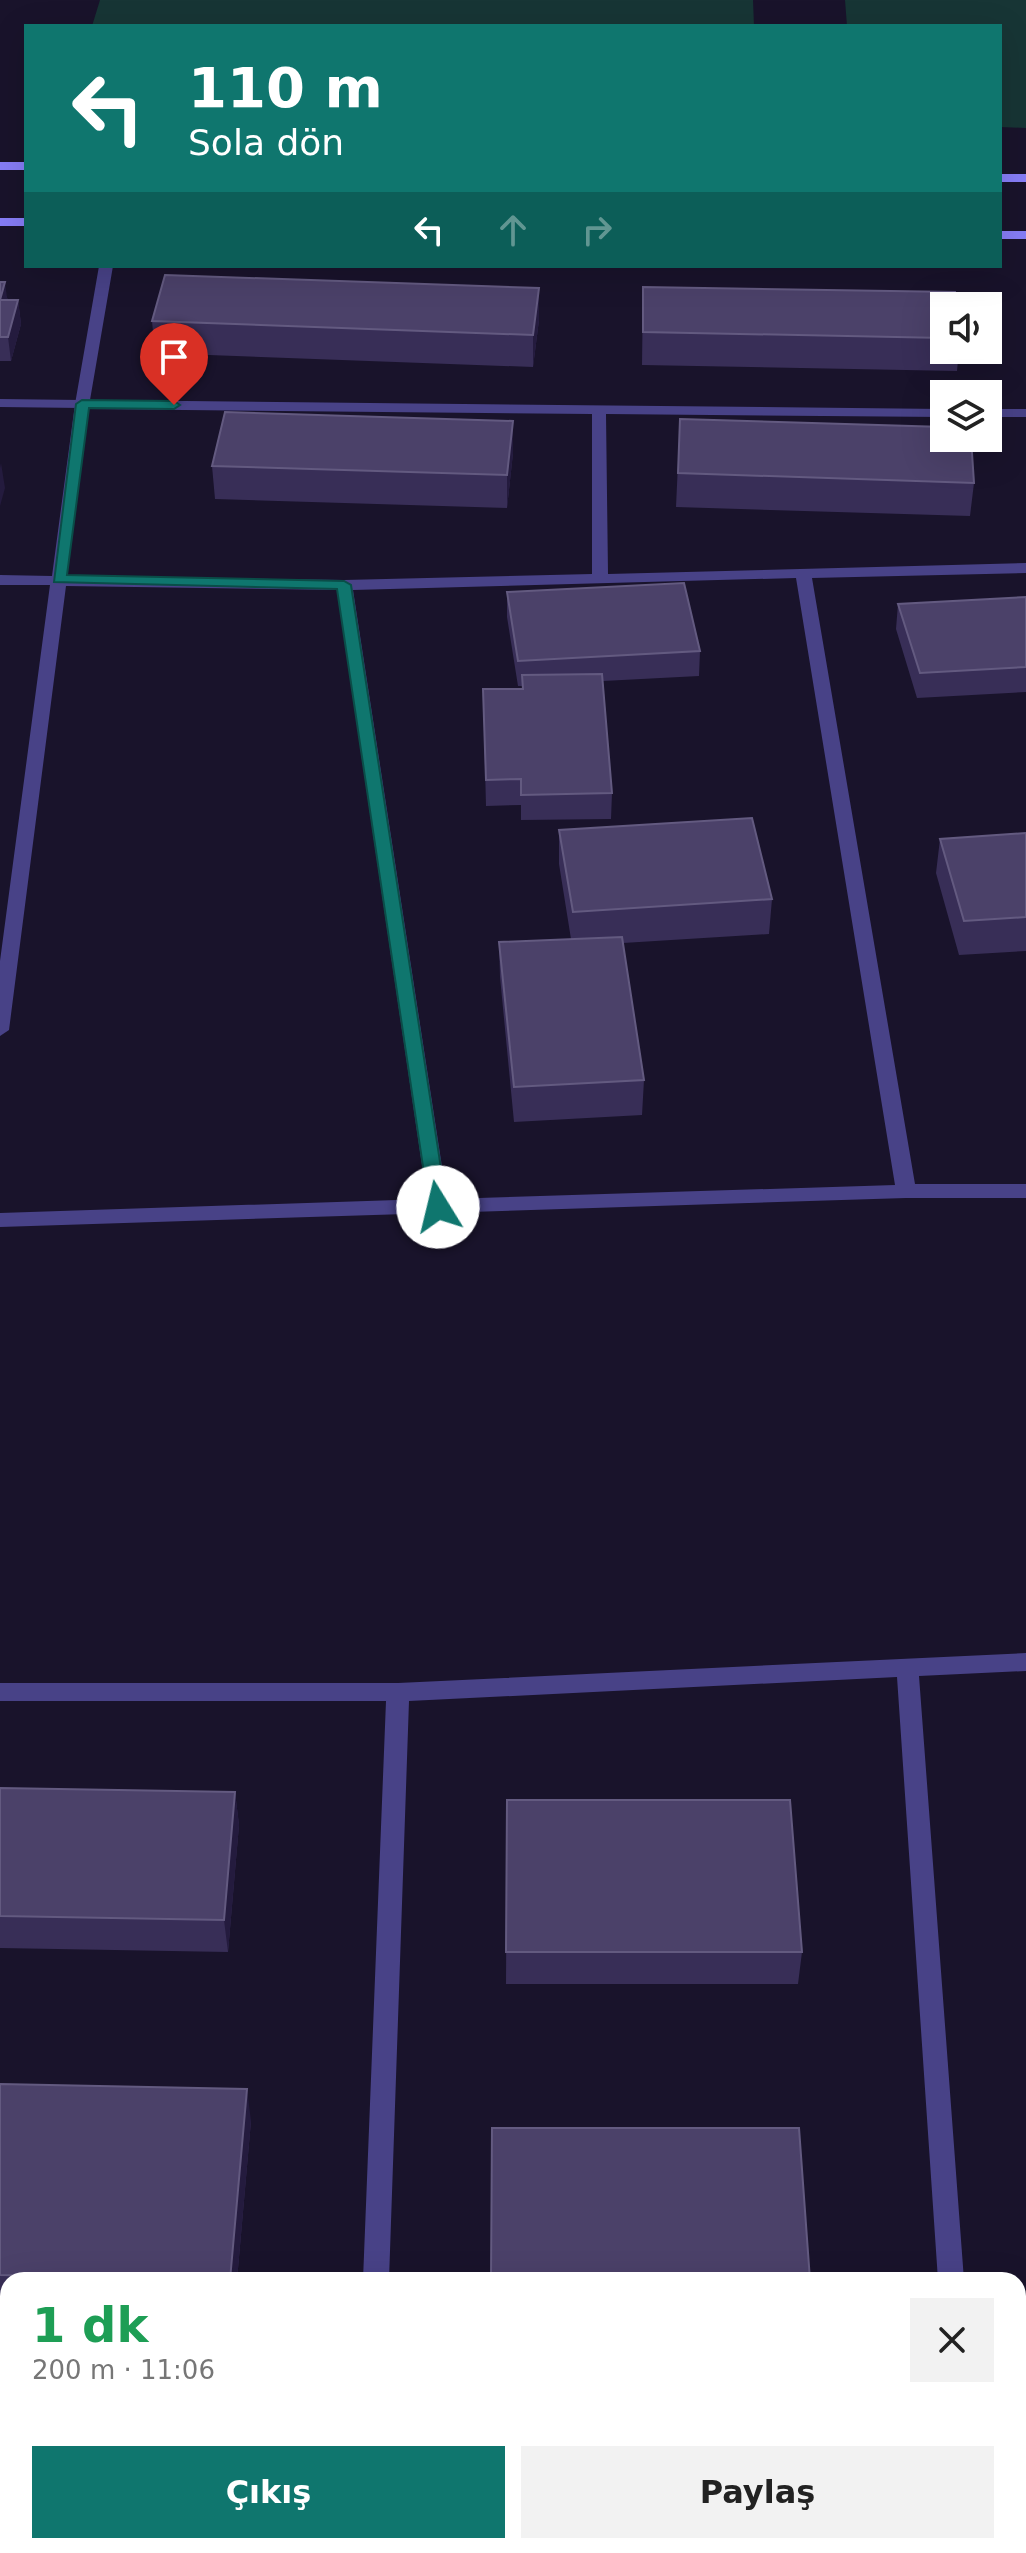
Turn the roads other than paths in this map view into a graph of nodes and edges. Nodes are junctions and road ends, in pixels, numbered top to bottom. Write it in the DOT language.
graph roads {
  1 [pos="0,166"];
  2 [pos="24,166"];
  3 [pos="1002,178"];
  4 [pos="1026,178"];
  5 [pos="0,222"];
  6 [pos="24,222"];
  7 [pos="1002,235"];
  8 [pos="1026,235"];
  9 [pos="106,268"];
  10 [pos="0,403"];
  11 [pos="82,404"];
  12 [pos="599,411"];
  13 [pos="930,413"];
  14 [pos="1002,413"];
  15 [pos="1026,413"];
  16 [pos="1026,568"];
  17 [pos="803,573"];
  18 [pos="59,579"];
  19 [pos="0,580"];
  20 [pos="600,580"];
  21 [pos="344,585"];
  22 [pos="0,1030"];
  23 [pos="906,1191"];
  24 [pos="1026,1191"];
  25 [pos="438,1207"];
  26 [pos="0,1220"];
  27 [pos="1026,1662"];
  28 [pos="907,1667"];
  29 [pos="0,1692"];
  30 [pos="398,1692"];
  31 [pos="376,2272"];
  32 [pos="950,2272"];
  1 -- 2 [label="main road"];
  3 -- 4 [label="main road"];
  5 -- 6 [label="main road"];
  7 -- 8 [label="main road"];
  9 -- 11 [label="street"];
  10 -- 11 [label="street"];
  11 -- 12 [label="street"];
  11 -- 18 [label="street"];
  12 -- 13 [label="street"];
  12 -- 20 [label="street"];
  14 -- 15 [label="street"];
  16 -- 17 [label="street"];
  17 -- 20 [label="street"];
  17 -- 23 [label="street"];
  18 -- 19 [label="street"];
  18 -- 21 [label="street"];
  18 -- 22 [label="street"];
  20 -- 21 [label="street"];
  21 -- 25 [label="street"];
  23 -- 24 [label="street"];
  23 -- 25 [label="street"];
  25 -- 26 [label="street"];
  27 -- 28 [label="street"];
  28 -- 30 [label="street"];
  28 -- 32 [label="street"];
  29 -- 30 [label="street"];
  30 -- 31 [label="street"];
}
